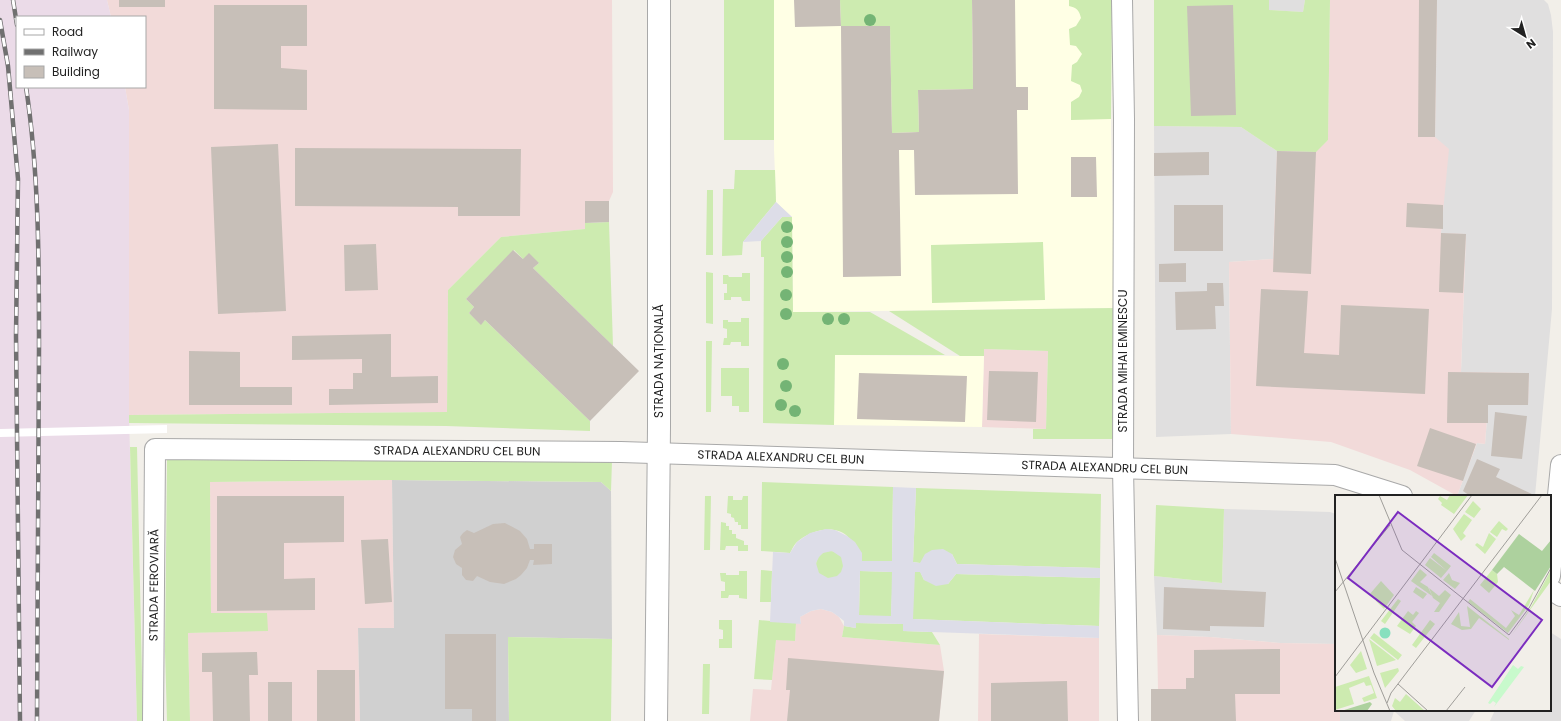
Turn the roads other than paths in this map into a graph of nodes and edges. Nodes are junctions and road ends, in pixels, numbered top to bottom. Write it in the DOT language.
graph roads {
  1 [pos="659,0"];
  2 [pos="1122,0"];
  3 [pos="155,449"];
  4 [pos="659,453"];
  5 [pos="1561,465"];
  6 [pos="1123,468"];
  7 [pos="1399,495"];
  8 [pos="1551,566"];
  9 [pos="1551,590"];
  10 [pos="1561,596"];
  11 [pos="153,721"];
  12 [pos="656,721"];
  13 [pos="1128,721"];
  1 -- 4 [label="street, STRADA NAȚIONALĂ"];
  2 -- 6 [label="street, STRADA MIHAI EMINESCU"];
  3 -- 4 [label="street, STRADA ALEXANDRU CEL BUN"];
  3 -- 11 [label="street, STRADA FEROVIARĂ"];
  4 -- 6 [label="street, STRADA ALEXANDRU CEL BUN"];
  4 -- 12 [label="street, STRADA NAȚIONALĂ"];
  5 -- 8 [label="street"];
  6 -- 7 [label="street, STRADA ALEXANDRU CEL BUN"];
  6 -- 13 [label="street, STRADA MIHAI EMINESCU"];
  9 -- 10 [label="street"];
}
